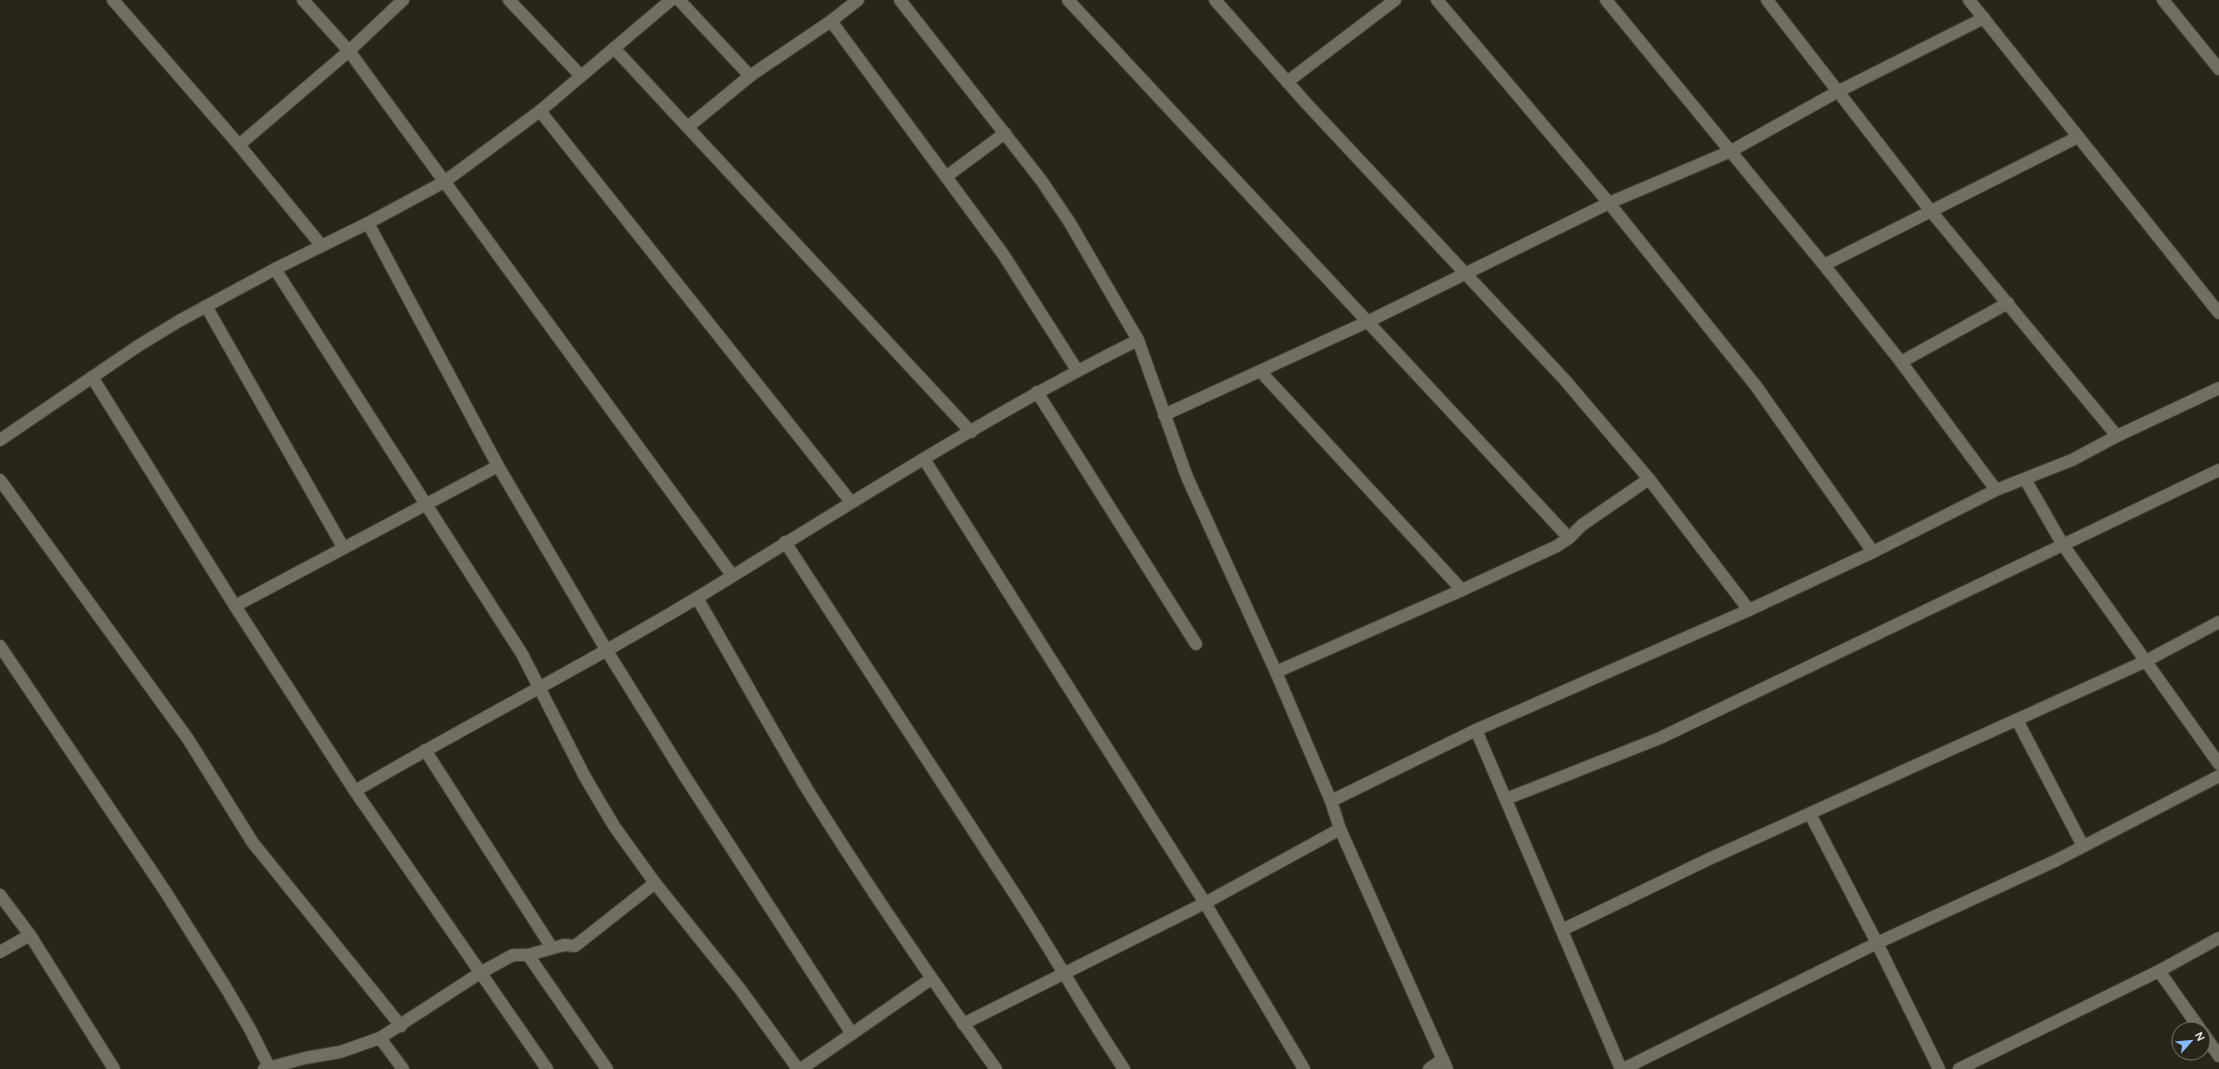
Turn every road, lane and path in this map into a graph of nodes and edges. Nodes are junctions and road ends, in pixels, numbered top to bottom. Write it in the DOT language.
graph roads {
  1 [pos="113,0"];
  2 [pos="303,0"];
  3 [pos="403,0"];
  4 [pos="509,0"];
  5 [pos="671,0"];
  6 [pos="679,0"];
  7 [pos="858,0"];
  8 [pos="900,0"];
  9 [pos="1068,0"];
  10 [pos="1215,0"];
  11 [pos="1395,0"];
  12 [pos="1438,0"];
  13 [pos="1606,0"];
  14 [pos="1767,0"];
  15 [pos="1969,0"];
  16 [pos="2163,0"];
  17 [pos="1984,18"];
  18 [pos="832,22"];
  19 [pos="614,48"];
  20 [pos="349,51"];
  21 [pos="2219,69"];
  22 [pos="581,76"];
  23 [pos="750,76"];
  24 [pos="1287,82"];
  25 [pos="1837,92"];
  26 [pos="540,111"];
  27 [pos="689,126"];
  28 [pos="1005,134"];
  29 [pos="2078,137"];
  30 [pos="239,145"];
  31 [pos="1731,151"];
  32 [pos="947,176"];
  33 [pos="444,182"];
  34 [pos="1609,203"];
  35 [pos="1930,210"];
  36 [pos="368,223"];
  37 [pos="321,245"];
  38 [pos="1824,265"];
  39 [pos="275,269"];
  40 [pos="1463,274"];
  41 [pos="2008,303"];
  42 [pos="206,306"];
  43 [pos="2219,313"];
  44 [pos="1369,322"];
  45 [pos="1138,340"];
  46 [pos="1901,362"];
  47 [pos="1077,370"];
  48 [pos="1261,372"];
  49 [pos="92,377"];
  50 [pos="2219,388"];
  51 [pos="1037,392"];
  52 [pos="1164,415"];
  53 [pos="971,432"];
  54 [pos="2117,436"];
  55 [pos="0,440"];
  56 [pos="924,459"];
  57 [pos="498,466"];
  58 [pos="2219,470"];
  59 [pos="1649,479"];
  60 [pos="2024,479"];
  61 [pos="0,480"];
  62 [pos="1996,490"];
  63 [pos="851,502"];
  64 [pos="425,504"];
  65 [pos="1569,538"];
  66 [pos="785,542"];
  67 [pos="2063,545"];
  68 [pos="344,547"];
  69 [pos="1873,552"];
  70 [pos="732,575"];
  71 [pos="1462,590"];
  72 [pos="696,598"];
  73 [pos="235,606"];
  74 [pos="1749,610"];
  75 [pos="2219,622"];
  76 [pos="1196,644"];
  77 [pos="0,646"];
  78 [pos="607,651"];
  79 [pos="2144,662"];
  80 [pos="1276,672"];
  81 [pos="540,687"];
  82 [pos="2017,720"];
  83 [pos="1476,730"];
  84 [pos="425,750"];
  85 [pos="2219,764"];
  86 [pos="2219,776"];
  87 [pos="355,791"];
  88 [pos="1506,799"];
  89 [pos="1331,801"];
  90 [pos="1810,814"];
  91 [pos="1340,829"];
  92 [pos="2083,846"];
  93 [pos="654,884"];
  94 [pos="0,895"];
  95 [pos="1205,904"];
  96 [pos="1562,930"];
  97 [pos="30,935"];
  98 [pos="2219,938"];
  99 [pos="1877,943"];
  100 [pos="552,948"];
  101 [pos="0,952"];
  102 [pos="528,955"];
  103 [pos="2159,971"];
  104 [pos="480,973"];
  105 [pos="1066,974"];
  106 [pos="931,979"];
  107 [pos="2194,1021"];
  108 [pos="963,1024"];
  109 [pos="401,1026"];
  110 [pos="852,1034"];
  111 [pos="380,1038"];
  112 [pos="2211,1044"];
  113 [pos="2219,1056"];
  114 [pos="1445,1064"];
  115 [pos="268,1068"];
  116 [pos="114,1069"];
  117 [pos="403,1069"];
  118 [pos="547,1069"];
  119 [pos="607,1069"];
  120 [pos="798,1069"];
  121 [pos="802,1069"];
  122 [pos="996,1069"];
  123 [pos="1124,1069"];
  124 [pos="1304,1069"];
  125 [pos="1428,1069"];
  126 [pos="1622,1069"];
  127 [pos="1939,1069"];
  128 [pos="1959,1069"];
  1 -- 30 [label="street"];
  2 -- 20 [label="street"];
  3 -- 20 [label="street"];
  4 -- 22 [label="street"];
  5 -- 19 [label="street"];
  6 -- 23 [label="street"];
  7 -- 18 [label="street"];
  8 -- 28 [label="street"];
  9 -- 44 [label="street"];
  10 -- 24 [label="street"];
  11 -- 24 [label="street"];
  12 -- 34 [label="street"];
  13 -- 31 [label="street"];
  14 -- 25 [label="street"];
  15 -- 17 [label="street"];
  16 -- 21 [label="street"];
  17 -- 25 [label="street"];
  17 -- 29 [label="street"];
  18 -- 23 [label="street"];
  18 -- 32 [label="street"];
  19 -- 22 [label="street"];
  19 -- 27 [label="street"];
  20 -- 30 [label="street"];
  20 -- 33 [label="street"];
  22 -- 26 [label="street"];
  23 -- 27 [label="street"];
  24 -- 40 [label="street"];
  25 -- 31 [label="street"];
  25 -- 35 [label="street"];
  26 -- 33 [label="street"];
  26 -- 63 [label="street"];
  27 -- 53 [label="street"];
  28 -- 32 [label="street"];
  28 -- 45 [label="street"];
  29 -- 35 [label="street"];
  29 -- 43 [label="street"];
  30 -- 37 [label="street"];
  31 -- 34 [label="street"];
  31 -- 38 [label="street"];
  32 -- 47 [label="street"];
  33 -- 36 [label="street"];
  33 -- 70 [label="street"];
  34 -- 40 [label="street"];
  34 -- 69 [label="street"];
  35 -- 38 [label="street"];
  35 -- 41 [label="street"];
  36 -- 37 [label="street"];
  36 -- 57 [label="street"];
  37 -- 39 [label="street"];
  38 -- 46 [label="street"];
  39 -- 42 [label="street"];
  39 -- 64 [label="street"];
  40 -- 44 [label="street"];
  40 -- 59 [label="street"];
  41 -- 46 [label="street"];
  41 -- 54 [label="street"];
  42 -- 49 [label="street"];
  42 -- 68 [label="street"];
  44 -- 48 [label="street"];
  44 -- 65 [label="street"];
  45 -- 47 [label="street"];
  45 -- 52 [label="street"];
  46 -- 62 [label="street"];
  47 -- 51 [label="street"];
  48 -- 52 [label="street"];
  48 -- 71 [label="street"];
  49 -- 55 [label="street"];
  49 -- 73 [label="street"];
  50 -- 54 [label="street"];
  51 -- 53 [label="street"];
  51 -- 76 [label="street"];
  52 -- 80 [label="street"];
  53 -- 56 [label="street"];
  54 -- 60 [label="street"];
  56 -- 63 [label="street"];
  56 -- 95 [label="street"];
  57 -- 64 [label="street"];
  57 -- 78 [label="street"];
  58 -- 67 [label="street"];
  59 -- 65 [label="street"];
  59 -- 74 [label="street"];
  60 -- 62 [label="street"];
  60 -- 67 [label="street"];
  61 -- 109 [label="street"];
  62 -- 69 [label="street"];
  63 -- 66 [label="street"];
  64 -- 68 [label="street"];
  64 -- 81 [label="street"];
  65 -- 71 [label="street"];
  66 -- 70 [label="street"];
  66 -- 105 [label="street"];
  67 -- 79 [label="street"];
  67 -- 88 [label="street"];
  68 -- 73 [label="street"];
  69 -- 74 [label="street"];
  70 -- 72 [label="street"];
  71 -- 80 [label="street"];
  72 -- 78 [label="street"];
  72 -- 106 [label="street"];
  73 -- 87 [label="street"];
  74 -- 83 [label="street"];
  75 -- 79 [label="street"];
  77 -- 115 [label="street"];
  78 -- 81 [label="street"];
  78 -- 110 [label="street"];
  79 -- 82 [label="street"];
  79 -- 85 [label="street"];
  80 -- 89 [label="street"];
  81 -- 84 [label="street"];
  81 -- 93 [label="street"];
  82 -- 90 [label="street"];
  82 -- 92 [label="street"];
  83 -- 88 [label="street"];
  83 -- 89 [label="street"];
  84 -- 87 [label="street"];
  84 -- 100 [label="street"];
  86 -- 92 [label="street"];
  87 -- 104 [label="street"];
  88 -- 96 [label="street"];
  89 -- 91 [label="street"];
  90 -- 96 [label="street"];
  90 -- 99 [label="street"];
  91 -- 95 [label="street"];
  91 -- 114 [label="street"];
  92 -- 99 [label="street"];
  93 -- 100 [label="street"];
  93 -- 120 [label="street"];
  94 -- 97 [label="street"];
  95 -- 105 [label="street"];
  95 -- 124 [label="street"];
  96 -- 126 [label="street"];
  97 -- 101 [label="street"];
  97 -- 116 [label="street"];
  98 -- 103 [label="street"];
  99 -- 126 [label="street"];
  99 -- 127 [label="street"];
  100 -- 102 [label="street"];
  102 -- 104 [label="street"];
  102 -- 119 [label="street"];
  103 -- 107 [label="street"];
  103 -- 128 [label="street"];
  104 -- 109 [label="street"];
  104 -- 118 [label="street"];
  105 -- 108 [label="street"];
  105 -- 123 [label="street"];
  106 -- 108 [label="street"];
  106 -- 110 [label="street"];
  108 -- 122 [label="street"];
  109 -- 111 [label="street"];
  110 -- 121 [label="street"];
  111 -- 115 [label="street"];
  111 -- 117 [label="street"];
  112 -- 113 [label="street"];
  114 -- 125 [label="street"];
}
